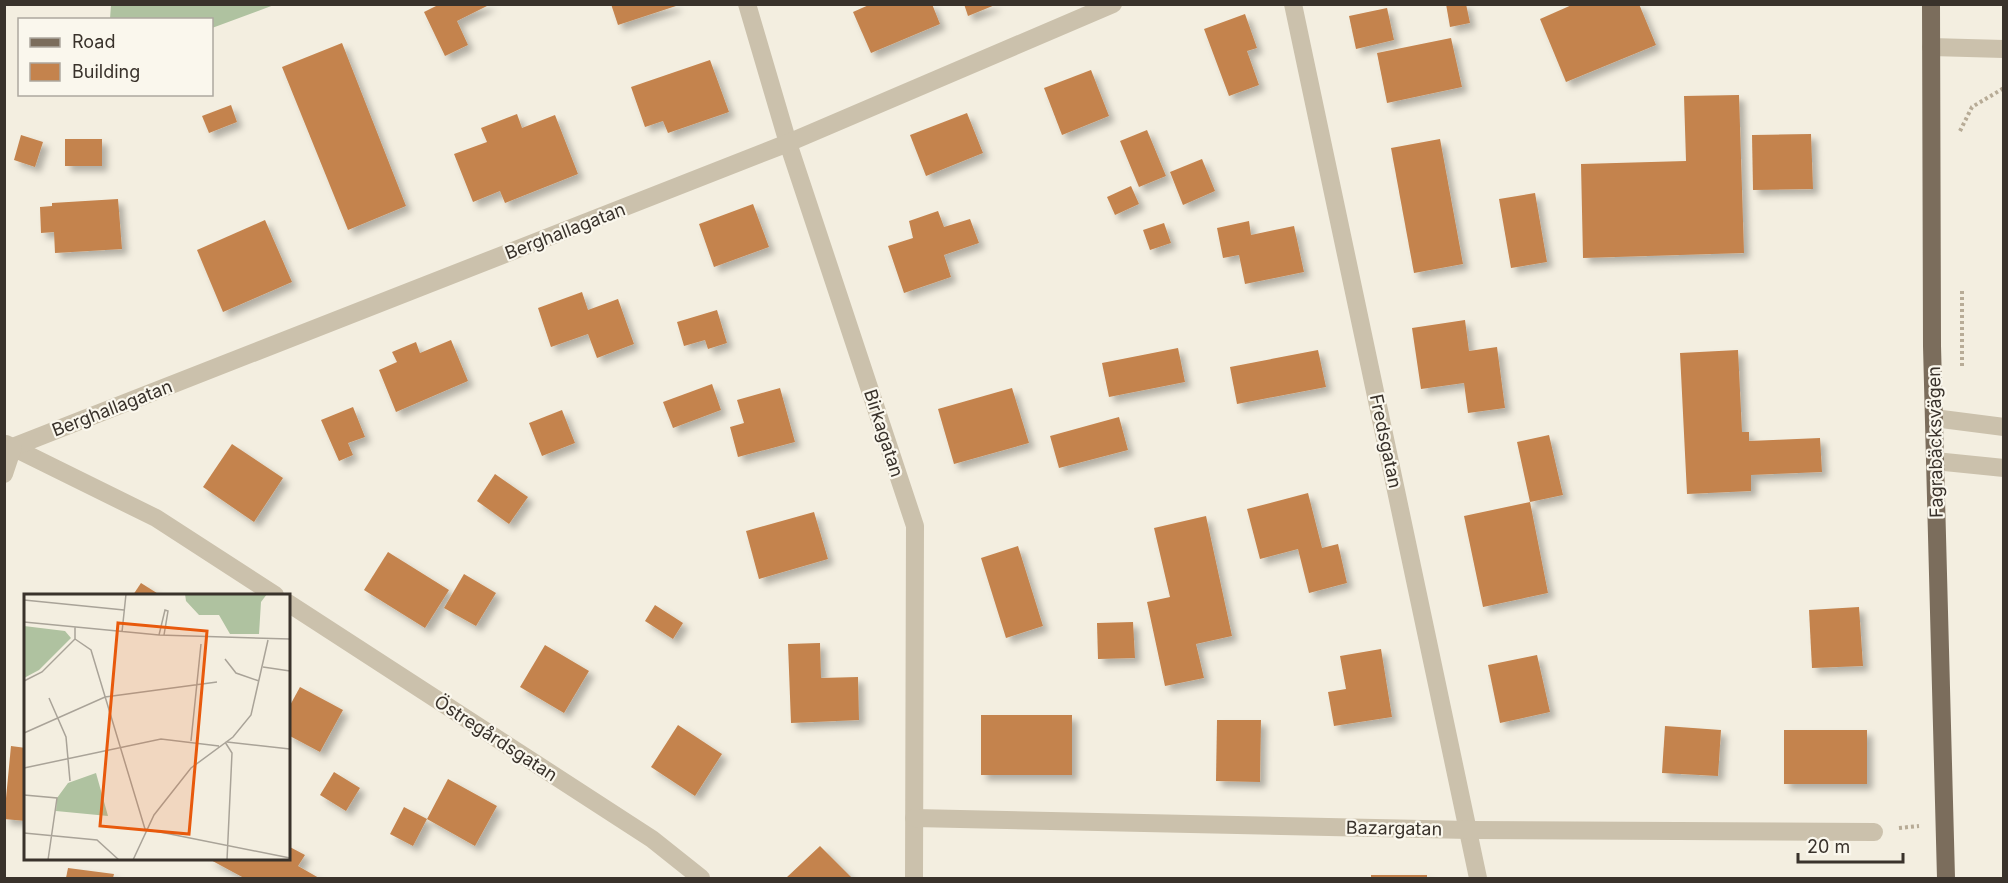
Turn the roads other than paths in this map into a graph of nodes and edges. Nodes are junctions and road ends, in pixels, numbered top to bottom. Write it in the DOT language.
graph roads {
  1 [pos="747,4"];
  2 [pos="1113,4"];
  3 [pos="1293,4"];
  4 [pos="1931,4"];
  5 [pos="1931,47"];
  6 [pos="2004,49"];
  7 [pos="788,143"];
  8 [pos="1934,418"];
  9 [pos="2004,427"];
  10 [pos="9,445"];
  11 [pos="1935,461"];
  12 [pos="2004,468"];
  13 [pos="4,474"];
  14 [pos="273,594"];
  15 [pos="290,604"];
  16 [pos="914,818"];
  17 [pos="1468,830"];
  18 [pos="1874,832"];
  19 [pos="701,879"];
  20 [pos="914,879"];
  21 [pos="1478,879"];
  22 [pos="1946,879"];
  1 -- 7 [label="street, Birkagatan"];
  2 -- 7 [label="street, Berghallagatan"];
  3 -- 17 [label="street, Fredsgatan"];
  4 -- 5 [label="main road, Fagrabäcksvägen"];
  5 -- 6 [label="street"];
  5 -- 8 [label="main road, Fagrabäcksvägen"];
  7 -- 10 [label="street, Berghallagatan"];
  7 -- 16 [label="street, Birkagatan"];
  8 -- 9 [label="street"];
  8 -- 11 [label="main road, Fagrabäcksvägen"];
  10 -- 13 [label="street"];
  10 -- 14 [label="street"];
  11 -- 12 [label="street"];
  11 -- 22 [label="main road, Fagrabäcksvägen"];
  15 -- 19 [label="street, Östregårdsgatan"];
  16 -- 17 [label="street, Bazargatan"];
  16 -- 20 [label="street, Birkagatan"];
  17 -- 18 [label="street, Bazargatan"];
  17 -- 21 [label="street, Fredsgatan"];
}
